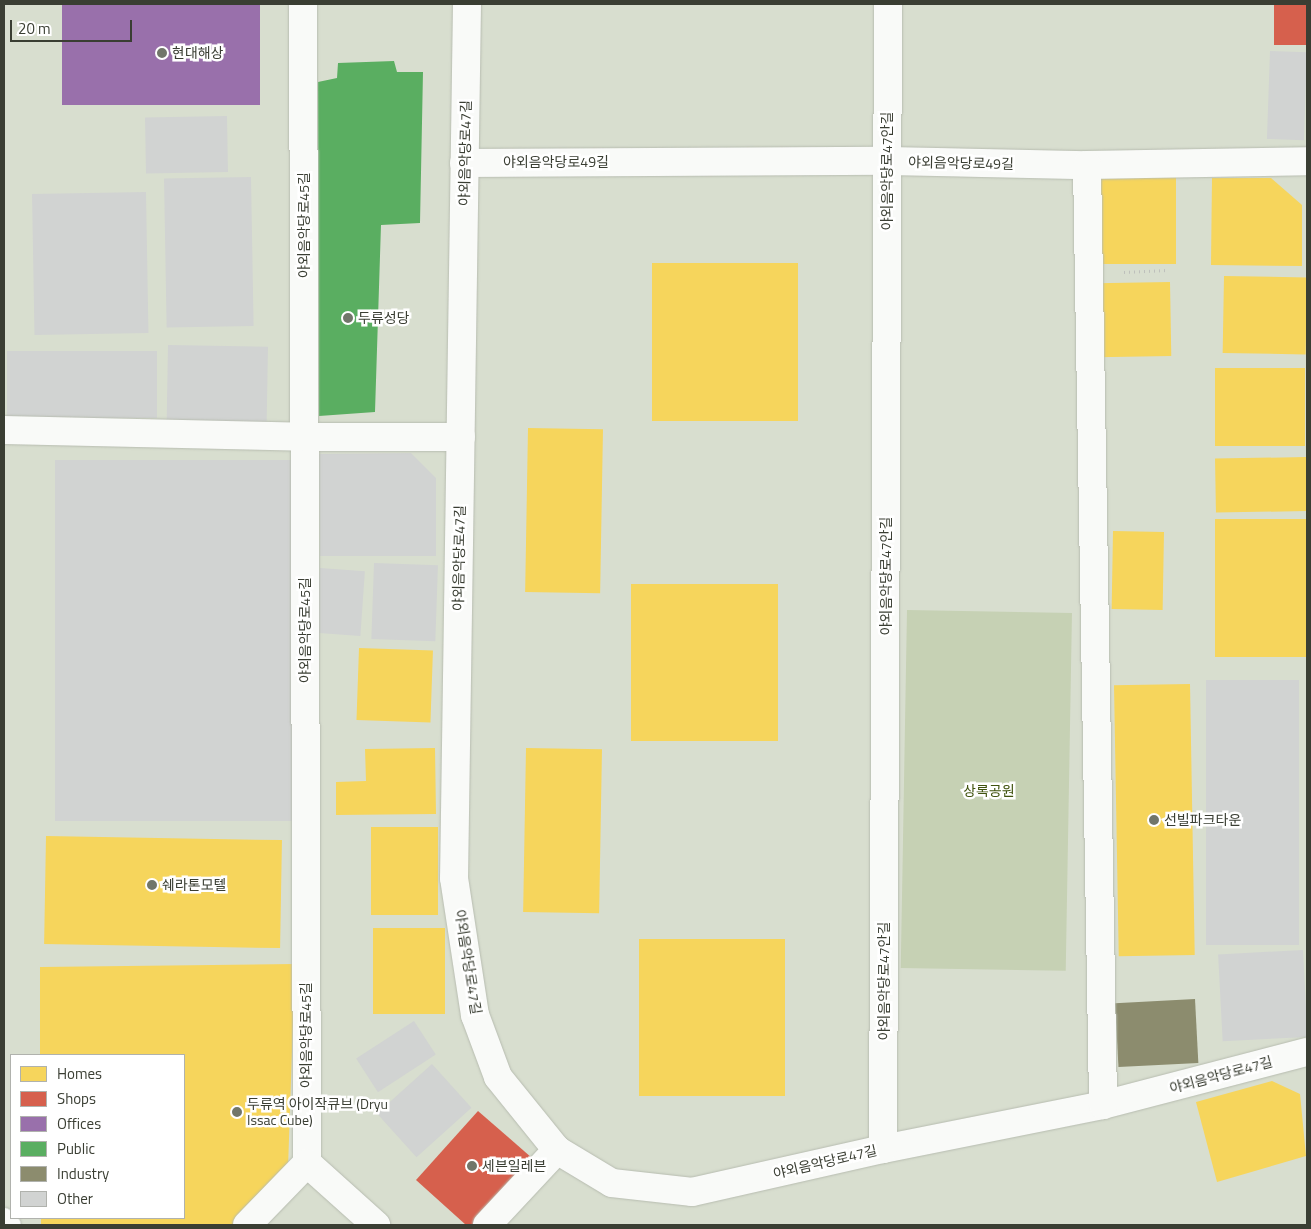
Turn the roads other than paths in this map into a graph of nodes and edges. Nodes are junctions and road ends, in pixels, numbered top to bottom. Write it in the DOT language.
graph roads {
  1 [pos="303,4"];
  2 [pos="467,4"];
  3 [pos="888,4"];
  4 [pos="888,161"];
  5 [pos="1307,161"];
  6 [pos="464,163"];
  7 [pos="1087,165"];
  8 [pos="4,430"];
  9 [pos="304,437"];
  10 [pos="461,437"];
  11 [pos="1307,1052"];
  12 [pos="1103,1105"];
  13 [pos="883,1149"];
  14 [pos="557,1150"];
  15 [pos="307,1163"];
  16 [pos="4,1219"];
  17 [pos="10,1225"];
  18 [pos="247,1225"];
  19 [pos="376,1225"];
  20 [pos="487,1225"];
  1 -- 9 [label="street, 야외음악당로45길"];
  2 -- 6 [label="street, 야외음악당로47길"];
  3 -- 4 [label="street, 야외음악당로47안길"];
  4 -- 6 [label="street, 야외음악당로49길"];
  4 -- 7 [label="street, 야외음악당로49길"];
  4 -- 13 [label="street, 야외음악당로47안길"];
  5 -- 7 [label="street, 야외음악당로49길"];
  6 -- 10 [label="street, 야외음악당로47길"];
  7 -- 12 [label="street"];
  8 -- 9 [label="street"];
  9 -- 10 [label="street"];
  9 -- 15 [label="street, 야외음악당로45길"];
  10 -- 14 [label="street, 야외음악당로47길"];
  11 -- 12 [label="street, 야외음악당로47길"];
  12 -- 13 [label="street, 야외음악당로47길"];
  13 -- 14 [label="street, 야외음악당로47길"];
  14 -- 20 [label="street"];
  15 -- 18 [label="street"];
  15 -- 19 [label="street"];
  16 -- 17 [label="lane"];
}
